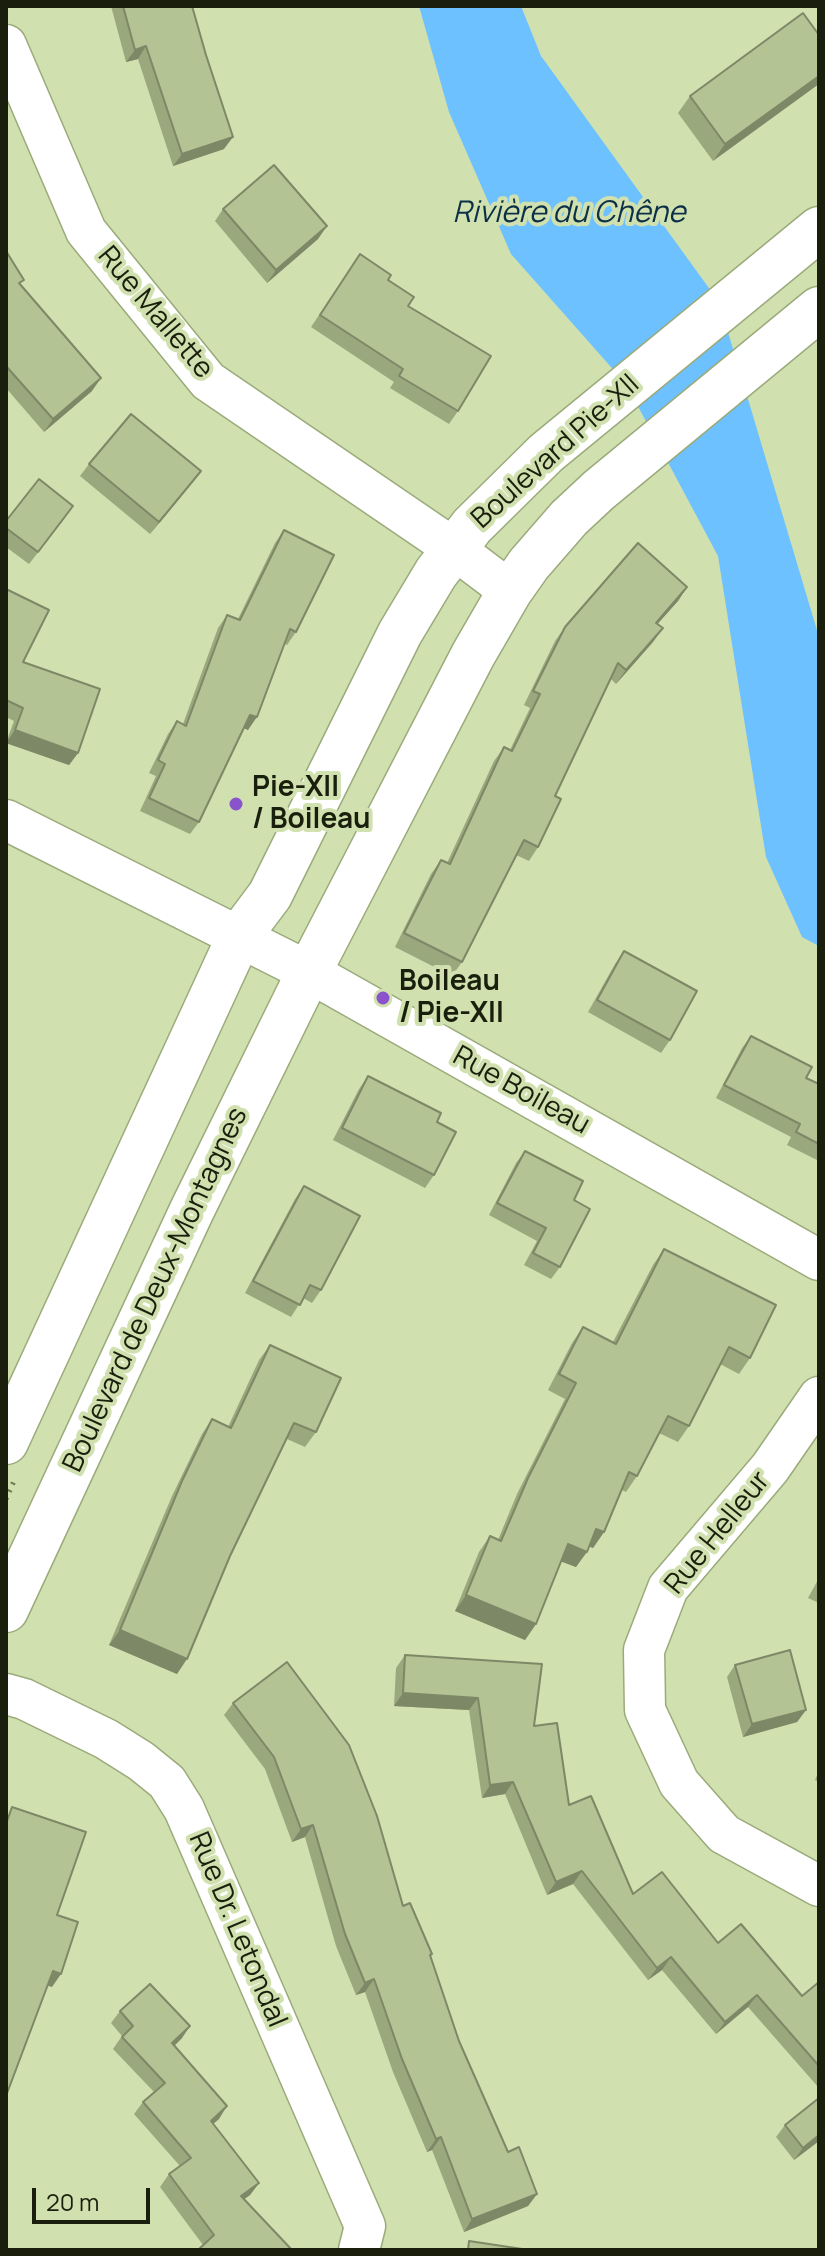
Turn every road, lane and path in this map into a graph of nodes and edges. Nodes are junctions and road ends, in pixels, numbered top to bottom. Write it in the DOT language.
graph roads {
  1 [pos="6,45"];
  2 [pos="819,229"];
  3 [pos="819,309"];
  4 [pos="453,548"];
  5 [pos="510,591"];
  6 [pos="6,820"];
  7 [pos="240,935"];
  8 [pos="309,972"];
  9 [pos="819,1260"];
  10 [pos="819,1397"];
  11 [pos="6,1442"];
  12 [pos="6,1610"];
  13 [pos="6,1694"];
  14 [pos="819,1886"];
  15 [pos="359,2250"];
  1 -- 4 [label="street, Rue Mallette"];
  2 -- 4 [label="street, Boulevard Pie-XII"];
  3 -- 5 [label="street, Boulevard Pie-XII"];
  4 -- 5 [label="street, Rue Mallette"];
  4 -- 7 [label="street, Boulevard Pie-XII"];
  5 -- 8 [label="street, Boulevard Pie-XII"];
  6 -- 7 [label="street, Rue Boileau"];
  7 -- 8 [label="street, Rue Boileau"];
  7 -- 11 [label="street"];
  8 -- 9 [label="street, Rue Boileau"];
  8 -- 12 [label="street, Boulevard de Deux-Montagnes"];
  10 -- 14 [label="street, Rue Helleur"];
  13 -- 15 [label="street, Rue Dr. Letondal"];
}
